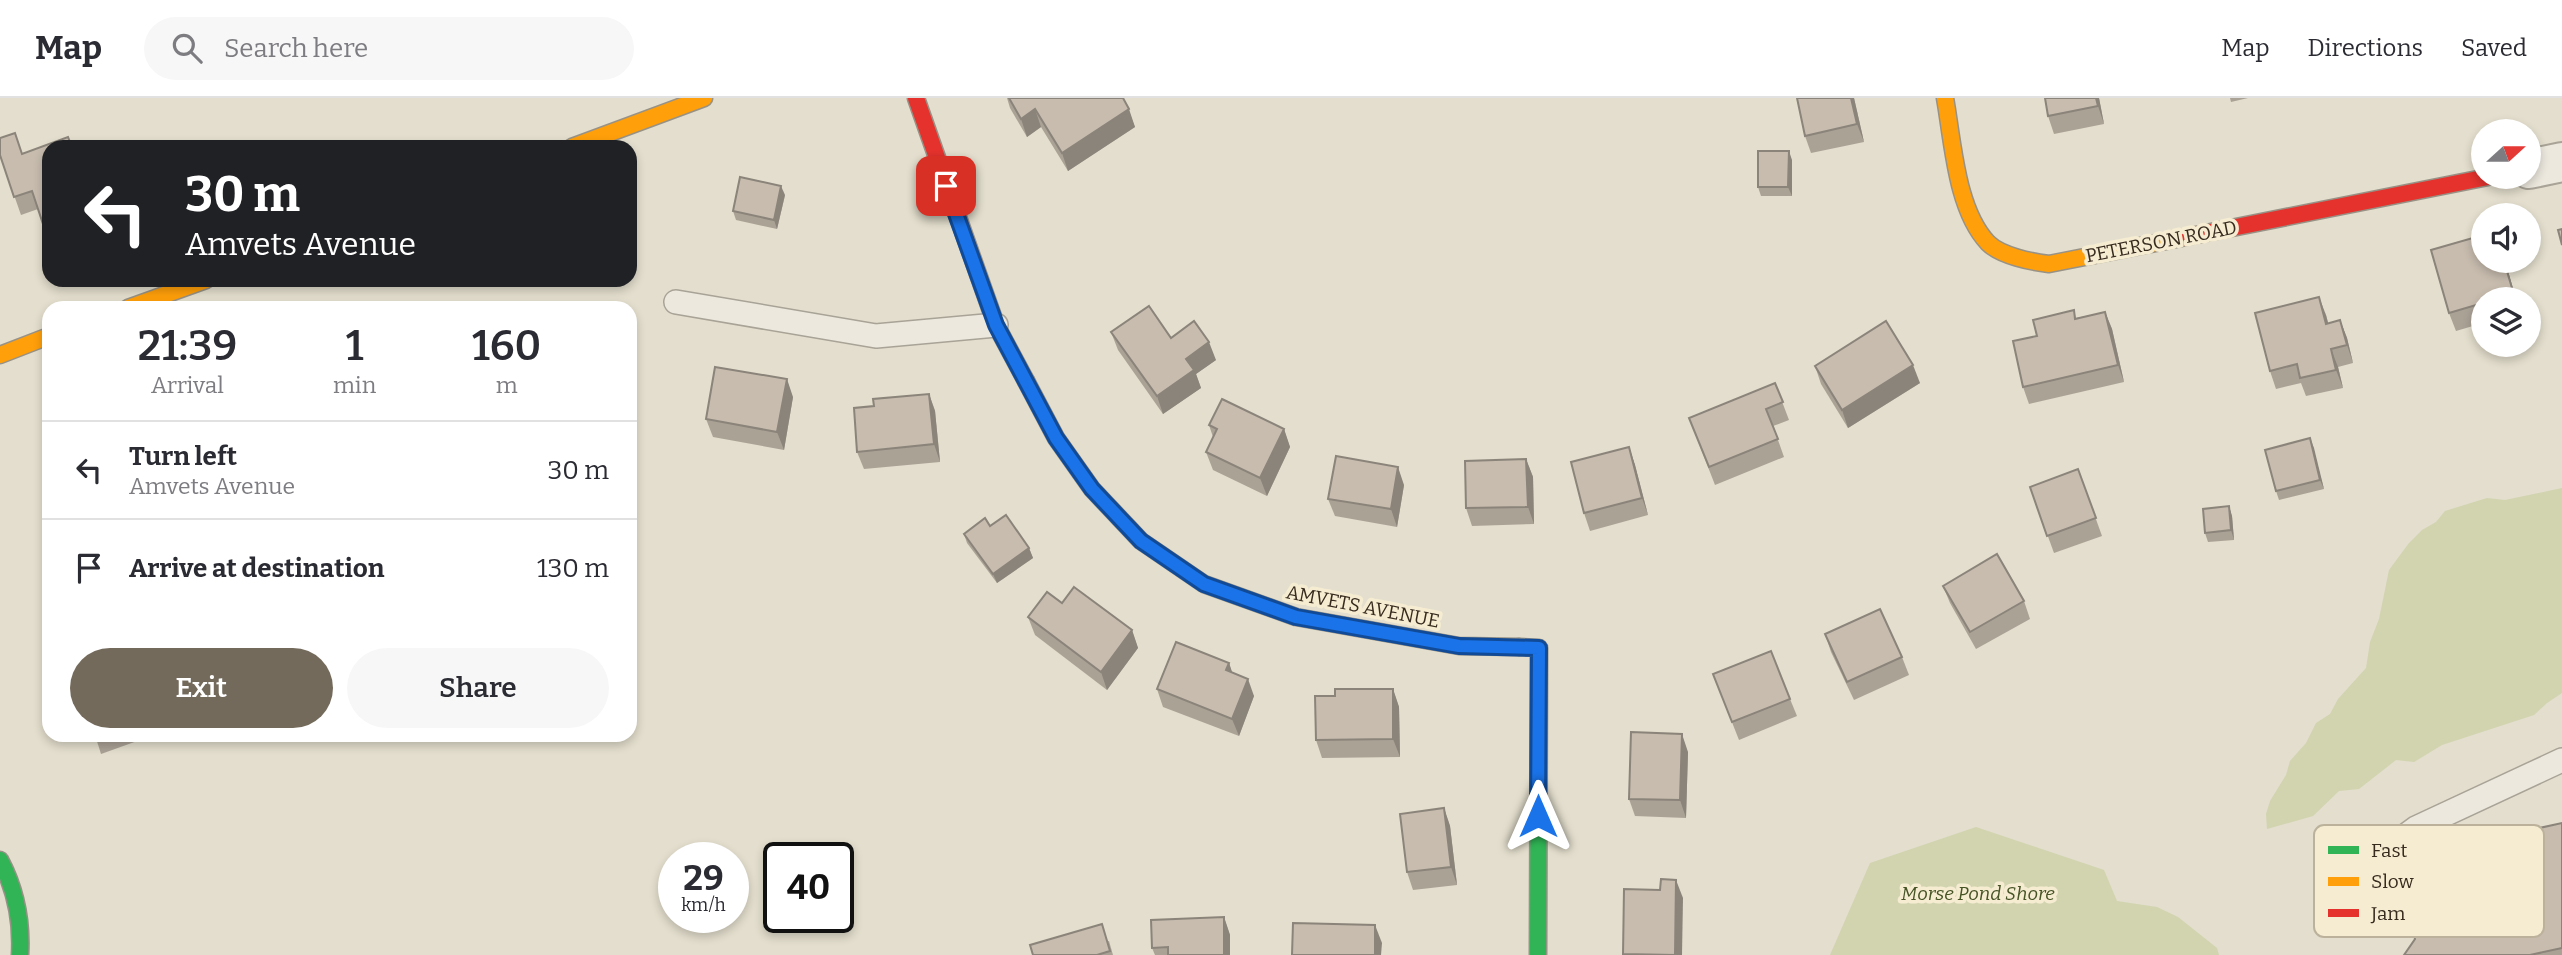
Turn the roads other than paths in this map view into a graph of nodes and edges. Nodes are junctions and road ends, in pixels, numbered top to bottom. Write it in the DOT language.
graph roads {
  1 [pos="704,98"];
  2 [pos="916,98"];
  3 [pos="1945,98"];
  4 [pos="591,140"];
  5 [pos="2562,162"];
  6 [pos="2541,166"];
  7 [pos="2471,180"];
  8 [pos="186,287"];
  9 [pos="148,301"];
  10 [pos="676,302"];
  11 [pos="996,325"];
  12 [pos="42,340"];
  13 [pos="0,355"];
  14 [pos="2562,760"];
  15 [pos="2422,825"];
  16 [pos="0,860"];
  17 [pos="20,955"];
  18 [pos="1538,955"];
  1 -- 4 [label="street"];
  2 -- 11 [label="street, AMVETS AVENUE"];
  3 -- 7 [label="street, PETERSON ROAD"];
  5 -- 6 [label="street"];
  8 -- 9 [label="street"];
  10 -- 11 [label="lane"];
  11 -- 18 [label="street, AMVETS AVENUE"];
  12 -- 13 [label="street"];
  14 -- 15 [label="lane"];
  16 -- 17 [label="street"];
}
